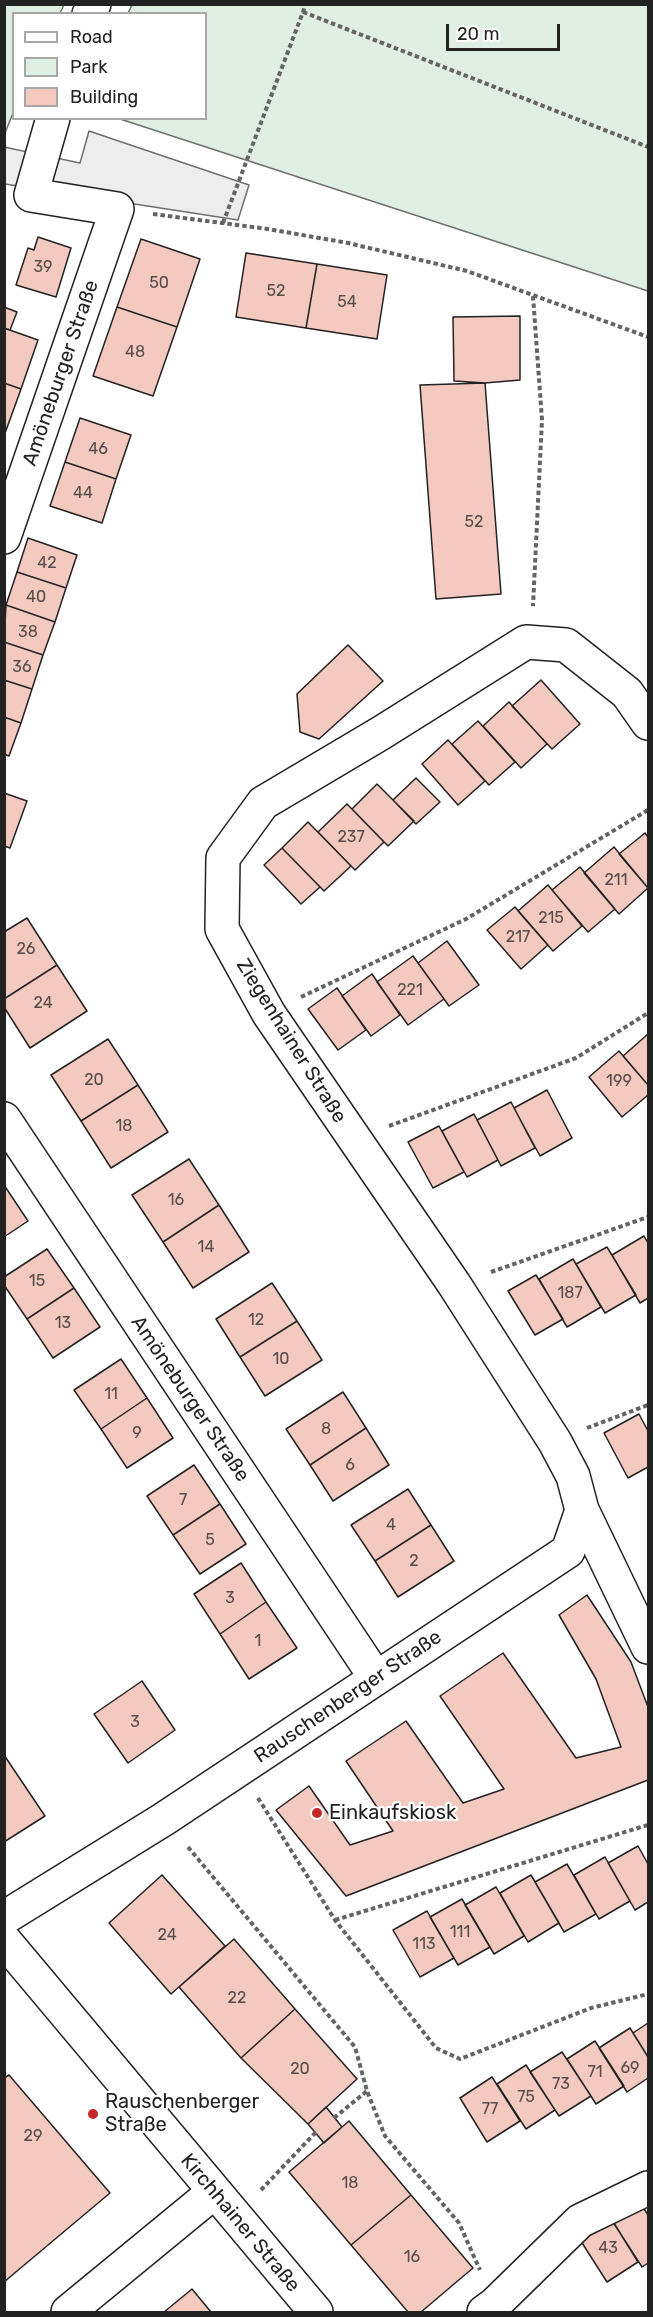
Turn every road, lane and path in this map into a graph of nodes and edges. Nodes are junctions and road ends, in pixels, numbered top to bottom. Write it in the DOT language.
graph roads {
  1 [pos="306,4"];
  2 [pos="303,12"];
  3 [pos="52,120"];
  4 [pos="648,147"];
  5 [pos="117,209"];
  6 [pos="223,223"];
  7 [pos="533,296"];
  8 [pos="648,337"];
  9 [pos="4,537"];
  10 [pos="539,643"];
  11 [pos="648,723"];
  12 [pos="648,810"];
  13 [pos="648,1013"];
  14 [pos="269,1014"];
  15 [pos="4,1119"];
  16 [pos="353,1139"];
  17 [pos="648,1217"];
  18 [pos="454,1284"];
  19 [pos="648,1405"];
  20 [pos="555,1442"];
  21 [pos="582,1510"];
  22 [pos="648,1647"];
  23 [pos="376,1678"];
  24 [pos="239,1769"];
  25 [pos="164,1819"];
  26 [pos="648,1826"];
  27 [pos="4,1918"];
  28 [pos="335,1920"];
  29 [pos="4,1940"];
  30 [pos="648,1994"];
  31 [pos="367,2091"];
  32 [pos="334,2118"];
  33 [pos="316,2132"];
  34 [pos="648,2188"];
  35 [pos="214,2192"];
  36 [pos="235,2217"];
  37 [pos="490,2308"];
  38 [pos="68,2313"];
  39 [pos="316,2313"];
  1 -- 2 [label="path"];
  2 -- 4 [label="path"];
  2 -- 6 [label="path"];
  3 -- 5 [label="street"];
  5 -- 6 [label="path"];
  5 -- 9 [label="street, Amöneburger Straße"];
  6 -- 7 [label="path"];
  7 -- 8 [label="path"];
  7 -- 10 [label="path"];
  10 -- 11 [label="street, Ziegenhainer Straße"];
  10 -- 14 [label="street, Ziegenhainer Straße"];
  12 -- 14 [label="path"];
  13 -- 16 [label="path"];
  14 -- 16 [label="street, Ziegenhainer Straße"];
  15 -- 23 [label="street, Amöneburger Straße"];
  16 -- 18 [label="street, Ziegenhainer Straße"];
  17 -- 18 [label="path"];
  18 -- 20 [label="street, Ziegenhainer Straße"];
  19 -- 20 [label="path"];
  20 -- 21 [label="street, Ziegenhainer Straße"];
  21 -- 22 [label="street, Ziegenhainer Straße"];
  21 -- 23 [label="street, Rauschenberger Straße"];
  23 -- 24 [label="street, Rauschenberger Straße"];
  24 -- 25 [label="street, Rauschenberger Straße"];
  24 -- 28 [label="path"];
  25 -- 27 [label="street, Rauschenberger Straße"];
  25 -- 31 [label="path"];
  26 -- 28 [label="path"];
  28 -- 30 [label="path"];
  29 -- 35 [label="street, Kirchhainer Straße"];
  31 -- 32 [label="path"];
  31 -- 37 [label="path"];
  33 -- 36 [label="path"];
  34 -- 37 [label="street"];
  35 -- 36 [label="street, Kirchhainer Straße"];
  35 -- 38 [label="street"];
  36 -- 39 [label="street, Kirchhainer Straße"];
}
